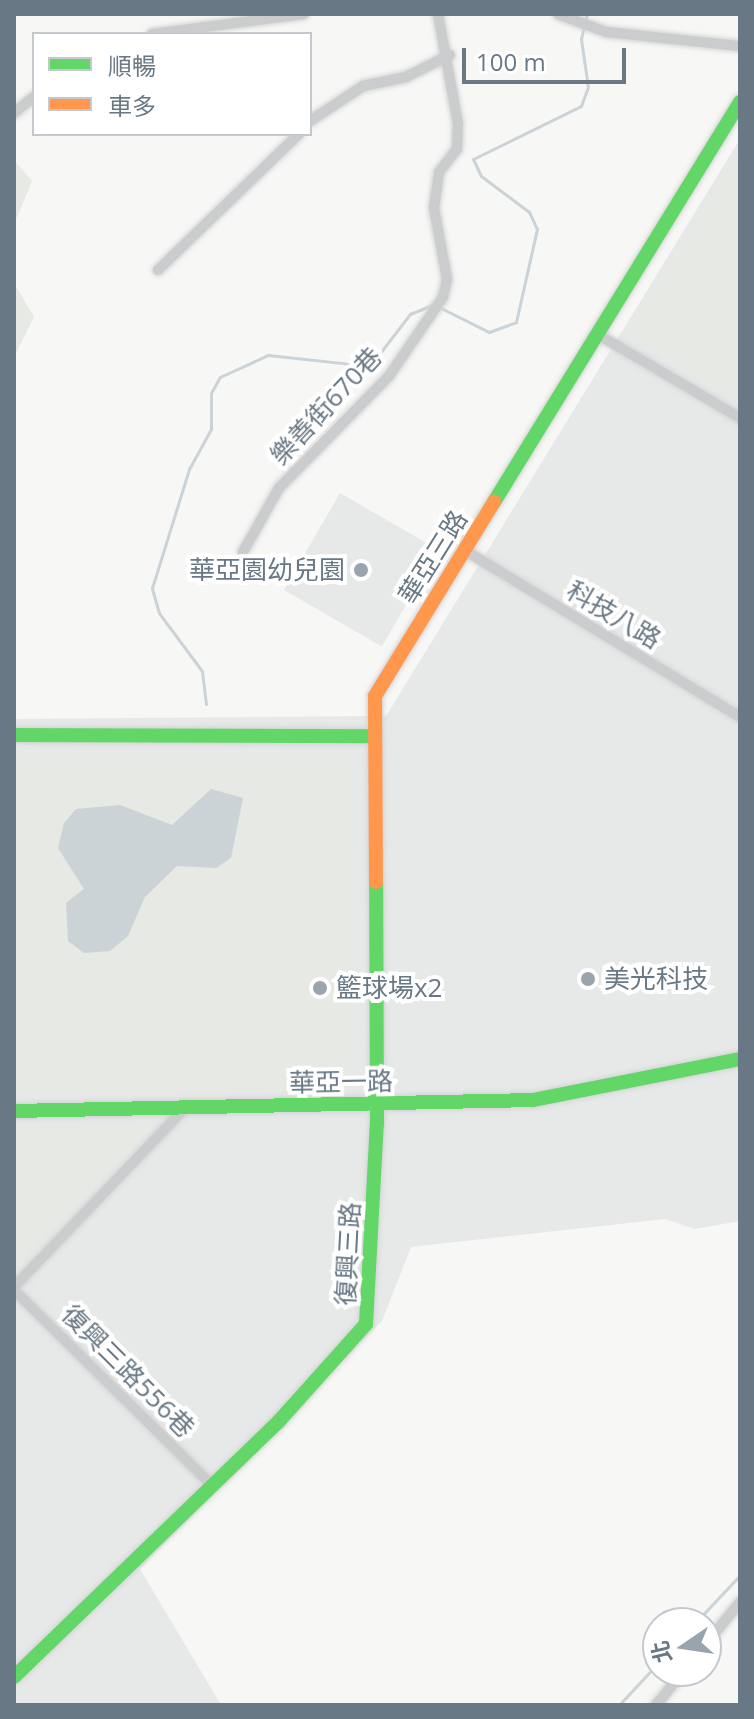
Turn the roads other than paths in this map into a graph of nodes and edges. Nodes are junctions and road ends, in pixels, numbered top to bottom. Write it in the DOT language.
graph roads {
  1 [pos="304,14"];
  2 [pos="438,14"];
  3 [pos="568,16"];
  4 [pos="167,32"];
  5 [pos="740,46"];
  6 [pos="450,55"];
  7 [pos="32,99"];
  8 [pos="740,102"];
  9 [pos="14,113"];
  10 [pos="312,120"];
  11 [pos="297,136"];
  12 [pos="158,270"];
  13 [pos="597,334"];
  14 [pos="740,418"];
  15 [pos="466,551"];
  16 [pos="243,552"];
  17 [pos="740,717"];
  18 [pos="14,735"];
  19 [pos="375,736"];
  20 [pos="740,1059"];
  21 [pos="376,1105"];
  22 [pos="184,1109"];
  23 [pos="14,1111"];
  24 [pos="14,1288"];
  25 [pos="210,1483"];
  26 [pos="740,1602"];
  27 [pos="722,1624"];
  28 [pos="14,1677"];
  29 [pos="671,1687"];
  30 [pos="656,1705"];
  1 -- 4 [label="street"];
  2 -- 6 [label="street, 樂善街670巷"];
  3 -- 5 [label="street"];
  6 -- 10 [label="street"];
  6 -- 16 [label="street, 樂善街670巷"];
  7 -- 9 [label="street"];
  8 -- 13 [label="street, 華亞三路"];
  11 -- 12 [label="street"];
  13 -- 14 [label="street"];
  13 -- 15 [label="street, 華亞三路"];
  15 -- 17 [label="street, 科技八路"];
  15 -- 19 [label="street, 華亞三路"];
  18 -- 19 [label="street"];
  19 -- 21 [label="street, 復興三路"];
  20 -- 21 [label="street, 華亞一路"];
  21 -- 22 [label="street, 華亞一路"];
  21 -- 25 [label="street, 復興三路"];
  22 -- 23 [label="street, 華亞一路"];
  22 -- 24 [label="street"];
  24 -- 25 [label="street, 復興三路556巷"];
  25 -- 28 [label="street, 復興三路"];
  26 -- 27 [label="street"];
  29 -- 30 [label="street"];
}
